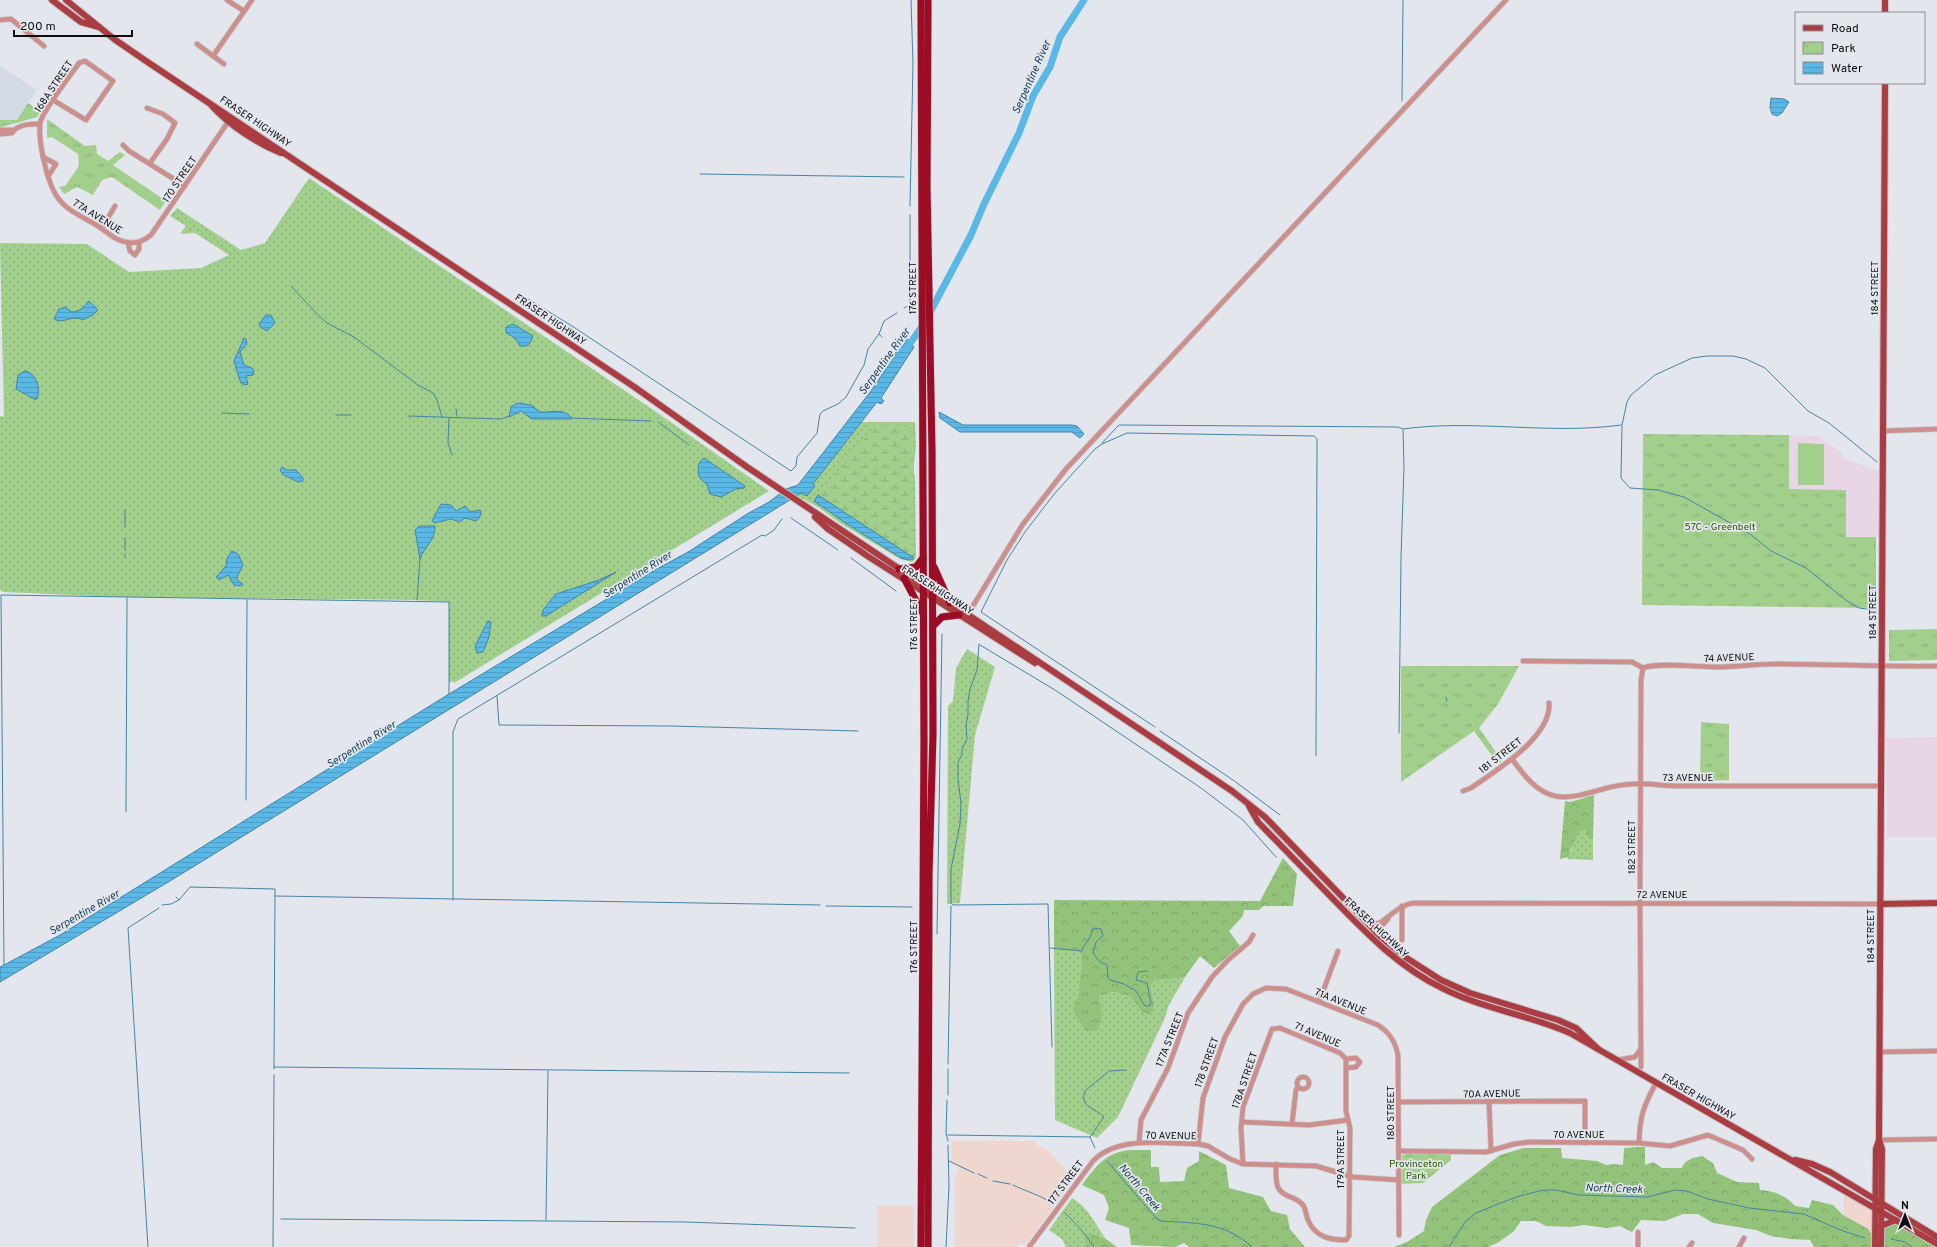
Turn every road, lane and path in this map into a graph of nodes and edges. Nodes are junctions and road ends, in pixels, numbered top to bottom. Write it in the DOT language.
graph roads {
  1 [pos="52,0"];
  2 [pos="66,0"];
  3 [pos="227,0"];
  4 [pos="252,0"];
  5 [pos="921,0"];
  6 [pos="928,0"];
  7 [pos="1506,0"];
  8 [pos="1885,0"];
  9 [pos="244,11"];
  10 [pos="1885,12"];
  11 [pos="0,20"];
  12 [pos="100,28"];
  13 [pos="197,44"];
  14 [pos="44,46"];
  15 [pos="214,56"];
  16 [pos="224,64"];
  17 [pos="1884,84"];
  18 [pos="53,100"];
  19 [pos="207,100"];
  20 [pos="148,108"];
  21 [pos="228,122"];
  22 [pos="40,124"];
  23 [pos="0,130"];
  24 [pos="13,130"];
  25 [pos="245,133"];
  26 [pos="0,134"];
  27 [pos="264,138"];
  28 [pos="123,145"];
  29 [pos="43,157"];
  30 [pos="294,159"];
  31 [pos="150,163"];
  32 [pos="49,175"];
  33 [pos="185,186"];
  34 [pos="54,192"];
  35 [pos="116,206"];
  36 [pos="102,228"];
  37 [pos="140,242"];
  38 [pos="128,243"];
  39 [pos="1937,430"];
  40 [pos="1883,431"];
  41 [pos="795,500"];
  42 [pos="923,557"];
  43 [pos="932,562"];
  44 [pos="899,569"];
  45 [pos="904,578"];
  46 [pos="923,588"];
  47 [pos="932,594"];
  48 [pos="950,603"];
  49 [pos="968,614"];
  50 [pos="959,615"];
  51 [pos="923,616"];
  52 [pos="933,626"];
  53 [pos="1021,650"];
  54 [pos="1523,660"];
  55 [pos="1937,666"];
  56 [pos="1882,667"];
  57 [pos="1643,668"];
  58 [pos="1075,686"];
  59 [pos="1549,703"];
  60 [pos="1512,759"];
  61 [pos="1640,784"];
  62 [pos="1881,786"];
  63 [pos="1463,791"];
  64 [pos="1243,799"];
  65 [pos="1937,903"];
  66 [pos="1640,904"];
  67 [pos="1880,904"];
  68 [pos="1402,906"];
  69 [pos="1390,916"];
  70 [pos="1364,919"];
  71 [pos="1376,932"];
  72 [pos="1253,935"];
  73 [pos="1370,937"];
  74 [pos="1402,940"];
  75 [pos="1338,951"];
  76 [pos="1253,994"];
  77 [pos="1319,1002"];
  78 [pos="1274,1028"];
  79 [pos="1598,1049"];
  80 [pos="1640,1050"];
  81 [pos="1937,1051"];
  82 [pos="1879,1052"];
  83 [pos="1346,1059"];
  84 [pos="1617,1060"];
  85 [pos="1398,1064"];
  86 [pos="1641,1067"];
  87 [pos="1346,1068"];
  88 [pos="1656,1083"];
  89 [pos="1298,1087"];
  90 [pos="1488,1101"];
  91 [pos="1399,1102"];
  92 [pos="1348,1120"];
  93 [pos="1242,1122"];
  94 [pos="1292,1124"];
  95 [pos="1937,1139"];
  96 [pos="1879,1140"];
  97 [pos="1127,1143"];
  98 [pos="1585,1143"];
  99 [pos="1639,1143"];
  100 [pos="1139,1144"];
  101 [pos="1198,1144"];
  102 [pos="1399,1151"];
  103 [pos="1491,1151"];
  104 [pos="1752,1159"];
  105 [pos="1791,1160"];
  106 [pos="1243,1164"];
  107 [pos="1276,1164"];
  108 [pos="1349,1176"];
  109 [pos="1399,1180"];
  110 [pos="1877,1182"];
  111 [pos="1862,1191"];
  112 [pos="1879,1201"];
  113 [pos="1879,1210"];
  114 [pos="1896,1220"];
  115 [pos="1882,1226"];
  116 [pos="1638,1232"];
  117 [pos="1399,1235"];
  118 [pos="1935,1235"];
  119 [pos="1744,1238"];
  120 [pos="1937,1244"];
  121 [pos="1031,1246"];
  122 [pos="921,1247"];
  123 [pos="928,1247"];
  124 [pos="1638,1247"];
  125 [pos="1739,1247"];
  126 [pos="1875,1247"];
  127 [pos="1881,1247"];
  1 -- 12 [label="main road, FRASER HIGHWAY"];
  2 -- 12 [label="main road, FRASER HIGHWAY"];
  3 -- 9 [label="street"];
  4 -- 9 [label="street"];
  5 -- 42 [label="highway, 176 STREET"];
  6 -- 43 [label="highway, 176 STREET"];
  7 -- 49 [label="street"];
  8 -- 10 [label="main road"];
  9 -- 15 [label="street"];
  11 -- 14 [label="street"];
  12 -- 19 [label="main road, FRASER HIGHWAY"];
  13 -- 15 [label="street"];
  15 -- 16 [label="street"];
  17 -- 40 [label="main road, 184 STREET"];
  18 -- 18 [label="street, 168A STREET"];
  18 -- 22 [label="street, 168A STREET"];
  19 -- 21 [label="main road, FRASER HIGHWAY"];
  19 -- 27 [label="main road, FRASER HIGHWAY"];
  20 -- 31 [label="street"];
  21 -- 25 [label="main road, FRASER HIGHWAY"];
  21 -- 33 [label="street, 170 STREET"];
  22 -- 24 [label="street"];
  22 -- 29 [label="street, 168A STREET"];
  23 -- 24 [label="street"];
  24 -- 26 [label="street"];
  25 -- 27 [label="main road"];
  25 -- 30 [label="main road, FRASER HIGHWAY"];
  27 -- 30 [label="main road, FRASER HIGHWAY"];
  28 -- 31 [label="street"];
  29 -- 32 [label="street, 168A STREET"];
  29 -- 32 [label="street"];
  30 -- 41 [label="main road, FRASER HIGHWAY"];
  31 -- 33 [label="street"];
  32 -- 34 [label="street, 168A STREET"];
  33 -- 37 [label="street, 170 STREET"];
  34 -- 36 [label="street, 77A AVENUE"];
  35 -- 36 [label="street"];
  36 -- 38 [label="street, 77A AVENUE"];
  37 -- 38 [label="street, 77A AVENUE"];
  37 -- 38 [label="street, 170 STREET"];
  39 -- 40 [label="street"];
  40 -- 56 [label="main road, 184 STREET"];
  41 -- 44 [label="main road, FRASER HIGHWAY"];
  41 -- 45 [label="main road, FRASER HIGHWAY"];
  42 -- 44 [label="highway"];
  42 -- 46 [label="highway, 176 STREET"];
  43 -- 47 [label="highway, 176 STREET"];
  43 -- 48 [label="highway"];
  44 -- 46 [label="main road, FRASER HIGHWAY"];
  45 -- 46 [label="main road, FRASER HIGHWAY"];
  45 -- 51 [label="highway"];
  46 -- 47 [label="main road, FRASER HIGHWAY"];
  46 -- 51 [label="highway, 176 STREET"];
  47 -- 48 [label="main road, FRASER HIGHWAY"];
  47 -- 50 [label="main road, FRASER HIGHWAY"];
  47 -- 52 [label="highway, 176 STREET"];
  47 -- 53 [label="main road"];
  48 -- 49 [label="main road, FRASER HIGHWAY"];
  49 -- 53 [label="main road, FRASER HIGHWAY"];
  50 -- 52 [label="highway"];
  50 -- 58 [label="main road, FRASER HIGHWAY"];
  51 -- 122 [label="highway, 176 STREET"];
  52 -- 123 [label="highway, 176 STREET"];
  53 -- 58 [label="main road, FRASER HIGHWAY"];
  54 -- 57 [label="street, 74 AVENUE"];
  55 -- 56 [label="street, 74 AVENUE"];
  56 -- 57 [label="street, 74 AVENUE"];
  56 -- 62 [label="main road, 184 STREET"];
  57 -- 61 [label="street, 182 STREET"];
  58 -- 64 [label="main road, FRASER HIGHWAY"];
  59 -- 60 [label="street, 181 STREET"];
  60 -- 61 [label="street, 73 AVENUE"];
  60 -- 63 [label="street, 181 STREET"];
  61 -- 62 [label="street, 73 AVENUE"];
  61 -- 66 [label="street, 182 STREET"];
  62 -- 67 [label="main road, 184 STREET"];
  64 -- 70 [label="main road, FRASER HIGHWAY"];
  64 -- 73 [label="main road, FRASER HIGHWAY"];
  65 -- 67 [label="main road, 72 AVENUE"];
  66 -- 67 [label="street, 72 AVENUE"];
  66 -- 68 [label="street, 72 AVENUE"];
  66 -- 80 [label="street, 182 STREET"];
  67 -- 82 [label="main road, 184 STREET"];
  68 -- 69 [label="street"];
  68 -- 74 [label="street"];
  69 -- 70 [label="street"];
  69 -- 71 [label="street"];
  70 -- 71 [label="main road, FRASER HIGHWAY"];
  71 -- 73 [label="street"];
  71 -- 79 [label="main road, FRASER HIGHWAY"];
  72 -- 100 [label="street, 177A STREET"];
  73 -- 79 [label="main road, FRASER HIGHWAY"];
  75 -- 77 [label="street"];
  76 -- 77 [label="street, 71A AVENUE"];
  76 -- 101 [label="street, 178 STREET"];
  77 -- 85 [label="street, 71A AVENUE"];
  78 -- 83 [label="street, 71 AVENUE"];
  78 -- 93 [label="street, 178A STREET"];
  79 -- 84 [label="main road, FRASER HIGHWAY"];
  80 -- 84 [label="street"];
  80 -- 86 [label="street, 182 STREET"];
  81 -- 82 [label="street"];
  82 -- 96 [label="main road, 184 STREET"];
  83 -- 87 [label="street, 179A STREET"];
  83 -- 87 [label="street, 71 AVENUE"];
  84 -- 88 [label="main road, FRASER HIGHWAY"];
  85 -- 91 [label="street, 180 STREET"];
  87 -- 92 [label="street, 179A STREET"];
  88 -- 99 [label="street"];
  88 -- 105 [label="main road, FRASER HIGHWAY"];
  89 -- 94 [label="street"];
  90 -- 91 [label="street, 70A AVENUE"];
  90 -- 98 [label="street, 70A AVENUE"];
  90 -- 103 [label="street"];
  91 -- 102 [label="street, 180 STREET"];
  92 -- 94 [label="street"];
  92 -- 108 [label="street, 179A STREET"];
  93 -- 94 [label="street"];
  93 -- 106 [label="street, 178A STREET"];
  95 -- 96 [label="street"];
  96 -- 110 [label="main road, 184 STREET"];
  96 -- 112 [label="main road, 184 STREET"];
  97 -- 100 [label="street, 70 AVENUE"];
  97 -- 121 [label="street, 177 STREET"];
  98 -- 99 [label="street, 70 AVENUE"];
  98 -- 103 [label="street, 70 AVENUE"];
  99 -- 104 [label="street, 70 AVENUE"];
  100 -- 101 [label="street, 70 AVENUE"];
  101 -- 106 [label="street, 70 AVENUE"];
  102 -- 103 [label="street, 70 AVENUE"];
  102 -- 109 [label="street, 180 STREET"];
  105 -- 111 [label="main road, FRASER HIGHWAY"];
  105 -- 113 [label="main road, FRASER HIGHWAY"];
  106 -- 107 [label="street, 70 AVENUE"];
  107 -- 108 [label="street, 70 AVENUE"];
  107 -- 108 [label="street, 179A STREET"];
  108 -- 109 [label="street, 70 AVENUE"];
  109 -- 117 [label="street, 180 STREET"];
  110 -- 111 [label="main road"];
  110 -- 112 [label="main road, 184 STREET"];
  111 -- 112 [label="main road, FRASER HIGHWAY"];
  112 -- 113 [label="main road, 184 STREET"];
  112 -- 118 [label="main road, FRASER HIGHWAY"];
  113 -- 114 [label="main road, FRASER HIGHWAY"];
  113 -- 115 [label="main road, 184 STREET"];
  113 -- 126 [label="main road, 184 STREET"];
  114 -- 115 [label="main road"];
  114 -- 120 [label="main road, FRASER HIGHWAY"];
  115 -- 127 [label="main road, 184 STREET"];
  116 -- 124 [label="street"];
  119 -- 125 [label="street"];
}
